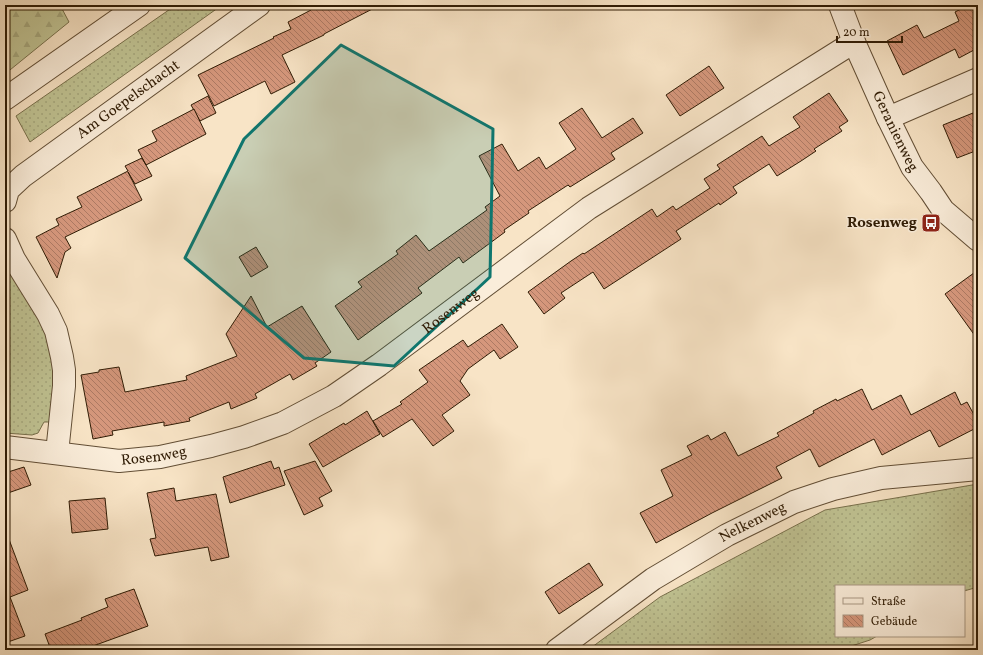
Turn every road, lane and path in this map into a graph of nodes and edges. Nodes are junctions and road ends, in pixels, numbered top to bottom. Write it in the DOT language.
graph roads {
  1 [pos="139,5"];
  2 [pos="259,5"];
  3 [pos="840,5"];
  4 [pos="854,42"];
  5 [pos="978,79"];
  6 [pos="5,99"];
  7 [pos="888,118"];
  8 [pos="5,201"];
  9 [pos="5,239"];
  10 [pos="978,240"];
  11 [pos="5,447"];
  12 [pos="57,453"];
  13 [pos="978,469"];
  14 [pos="557,650"];
  1 -- 6 [label="street"];
  2 -- 8 [label="street, Am Goepelschacht"];
  3 -- 4 [label="street, Geranienweg"];
  4 -- 7 [label="street, Geranienweg"];
  4 -- 12 [label="street, Rosenweg"];
  5 -- 7 [label="street"];
  7 -- 10 [label="street, Geranienweg"];
  9 -- 12 [label="street"];
  11 -- 12 [label="street, Rosenweg"];
  13 -- 14 [label="street, Nelkenweg"];
}
